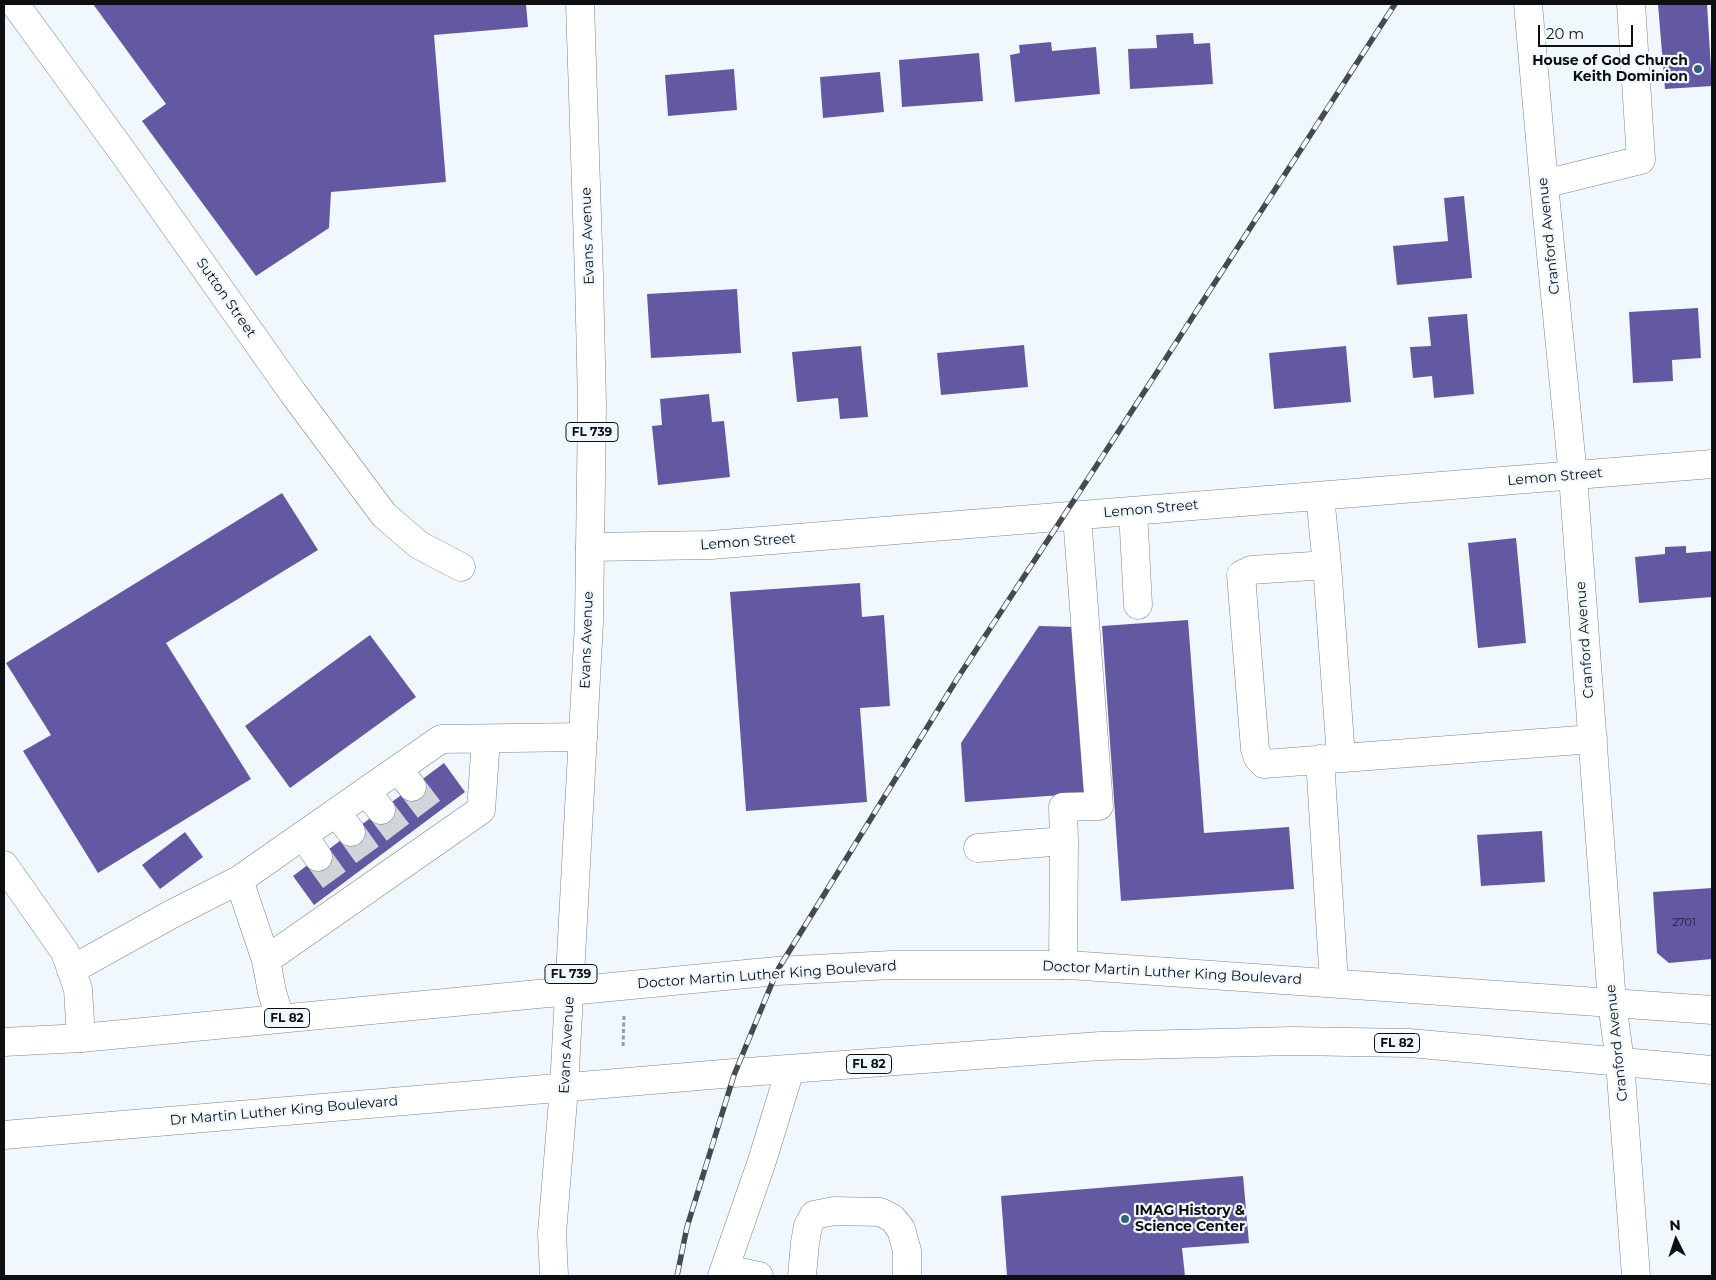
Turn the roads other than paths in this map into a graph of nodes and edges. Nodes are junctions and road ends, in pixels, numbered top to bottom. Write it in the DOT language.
graph roads {
  1 [pos="7,4"];
  2 [pos="15,4"];
  3 [pos="580,4"];
  4 [pos="1528,4"];
  5 [pos="1631,4"];
  6 [pos="4,6"];
  7 [pos="1544,184"];
  8 [pos="1712,464"];
  9 [pos="1573,476"];
  10 [pos="1320,496"];
  11 [pos="1133,511"];
  12 [pos="1077,516"];
  13 [pos="590,547"];
  14 [pos="1327,565"];
  15 [pos="460,568"];
  16 [pos="1138,606"];
  17 [pos="583,737"];
  18 [pos="486,739"];
  19 [pos="1593,739"];
  20 [pos="1330,758"];
  21 [pos="303,835"];
  22 [pos="1064,841"];
  23 [pos="978,848"];
  24 [pos="318,856"];
  25 [pos="4,865"];
  26 [pos="239,880"];
  27 [pos="266,960"];
  28 [pos="1063,965"];
  29 [pos="71,970"];
  30 [pos="1334,984"];
  31 [pos="570,991"];
  32 [pos="1612,1003"];
  33 [pos="1712,1010"];
  34 [pos="280,1018"];
  35 [pos="81,1038"];
  36 [pos="4,1042"];
  37 [pos="1620,1062"];
  38 [pos="790,1070"];
  39 [pos="1712,1070"];
  40 [pos="564,1088"];
  41 [pos="4,1135"];
  42 [pos="723,1273"];
  43 [pos="554,1276"];
  44 [pos="759,1276"];
  45 [pos="802,1276"];
  46 [pos="907,1276"];
  47 [pos="1631,1276"];
  48 [pos="1636,1276"];
  1 -- 6 [label="main road"];
  2 -- 15 [label="main road, Sutton Street"];
  3 -- 13 [label="main road, Evans Avenue / FL 739"];
  4 -- 7 [label="main road, Cranford Avenue"];
  5 -- 7 [label="main road"];
  7 -- 9 [label="main road, Cranford Avenue"];
  8 -- 9 [label="main road, Lemon Street"];
  9 -- 10 [label="main road, Lemon Street"];
  9 -- 19 [label="main road, Cranford Avenue"];
  10 -- 11 [label="main road, Lemon Street"];
  10 -- 14 [label="main road"];
  11 -- 12 [label="main road, Lemon Street"];
  11 -- 16 [label="main road"];
  12 -- 13 [label="main road, Lemon Street"];
  12 -- 22 [label="main road"];
  13 -- 17 [label="main road, Evans Avenue / FL 739"];
  14 -- 20 [label="main road"];
  14 -- 20 [label="main road"];
  17 -- 18 [label="main road"];
  17 -- 31 [label="main road, Evans Avenue / FL 739"];
  18 -- 21 [label="main road"];
  18 -- 27 [label="main road"];
  19 -- 20 [label="main road"];
  19 -- 32 [label="main road, Cranford Avenue"];
  20 -- 30 [label="main road"];
  21 -- 24 [label="main road"];
  21 -- 26 [label="main road"];
  22 -- 23 [label="main road"];
  22 -- 28 [label="main road"];
  25 -- 29 [label="main road"];
  26 -- 27 [label="main road"];
  26 -- 29 [label="main road"];
  27 -- 34 [label="main road"];
  28 -- 30 [label="main road, Doctor Martin Luther King Boulevard / FL 82"];
  28 -- 31 [label="main road, Doctor Martin Luther King Boulevard / FL 82"];
  29 -- 35 [label="main road"];
  30 -- 32 [label="main road, Doctor Martin Luther King Boulevard / FL 82"];
  31 -- 34 [label="main road, Doctor Martin Luther King Boulevard / FL 82"];
  31 -- 40 [label="main road, Evans Avenue / FL 739"];
  32 -- 33 [label="main road, Doctor Martin Luther King Boulevard / FL 82"];
  32 -- 37 [label="main road, Cranford Avenue"];
  34 -- 35 [label="main road, Doctor Martin Luther King Boulevard / FL 82"];
  35 -- 36 [label="main road, Doctor Martin Luther King Boulevard / FL 82"];
  37 -- 38 [label="main road, FL 82"];
  37 -- 39 [label="main road, FL 82"];
  37 -- 48 [label="main road, Cranford Avenue"];
  38 -- 40 [label="main road, FL 82"];
  38 -- 42 [label="main road"];
  40 -- 41 [label="main road, Dr Martin Luther King Boulevard / FL 82"];
  40 -- 43 [label="main road, Evans Avenue / FL 739"];
  42 -- 44 [label="main road"];
  45 -- 46 [label="main road"];
  47 -- 48 [label="main road"];
}
